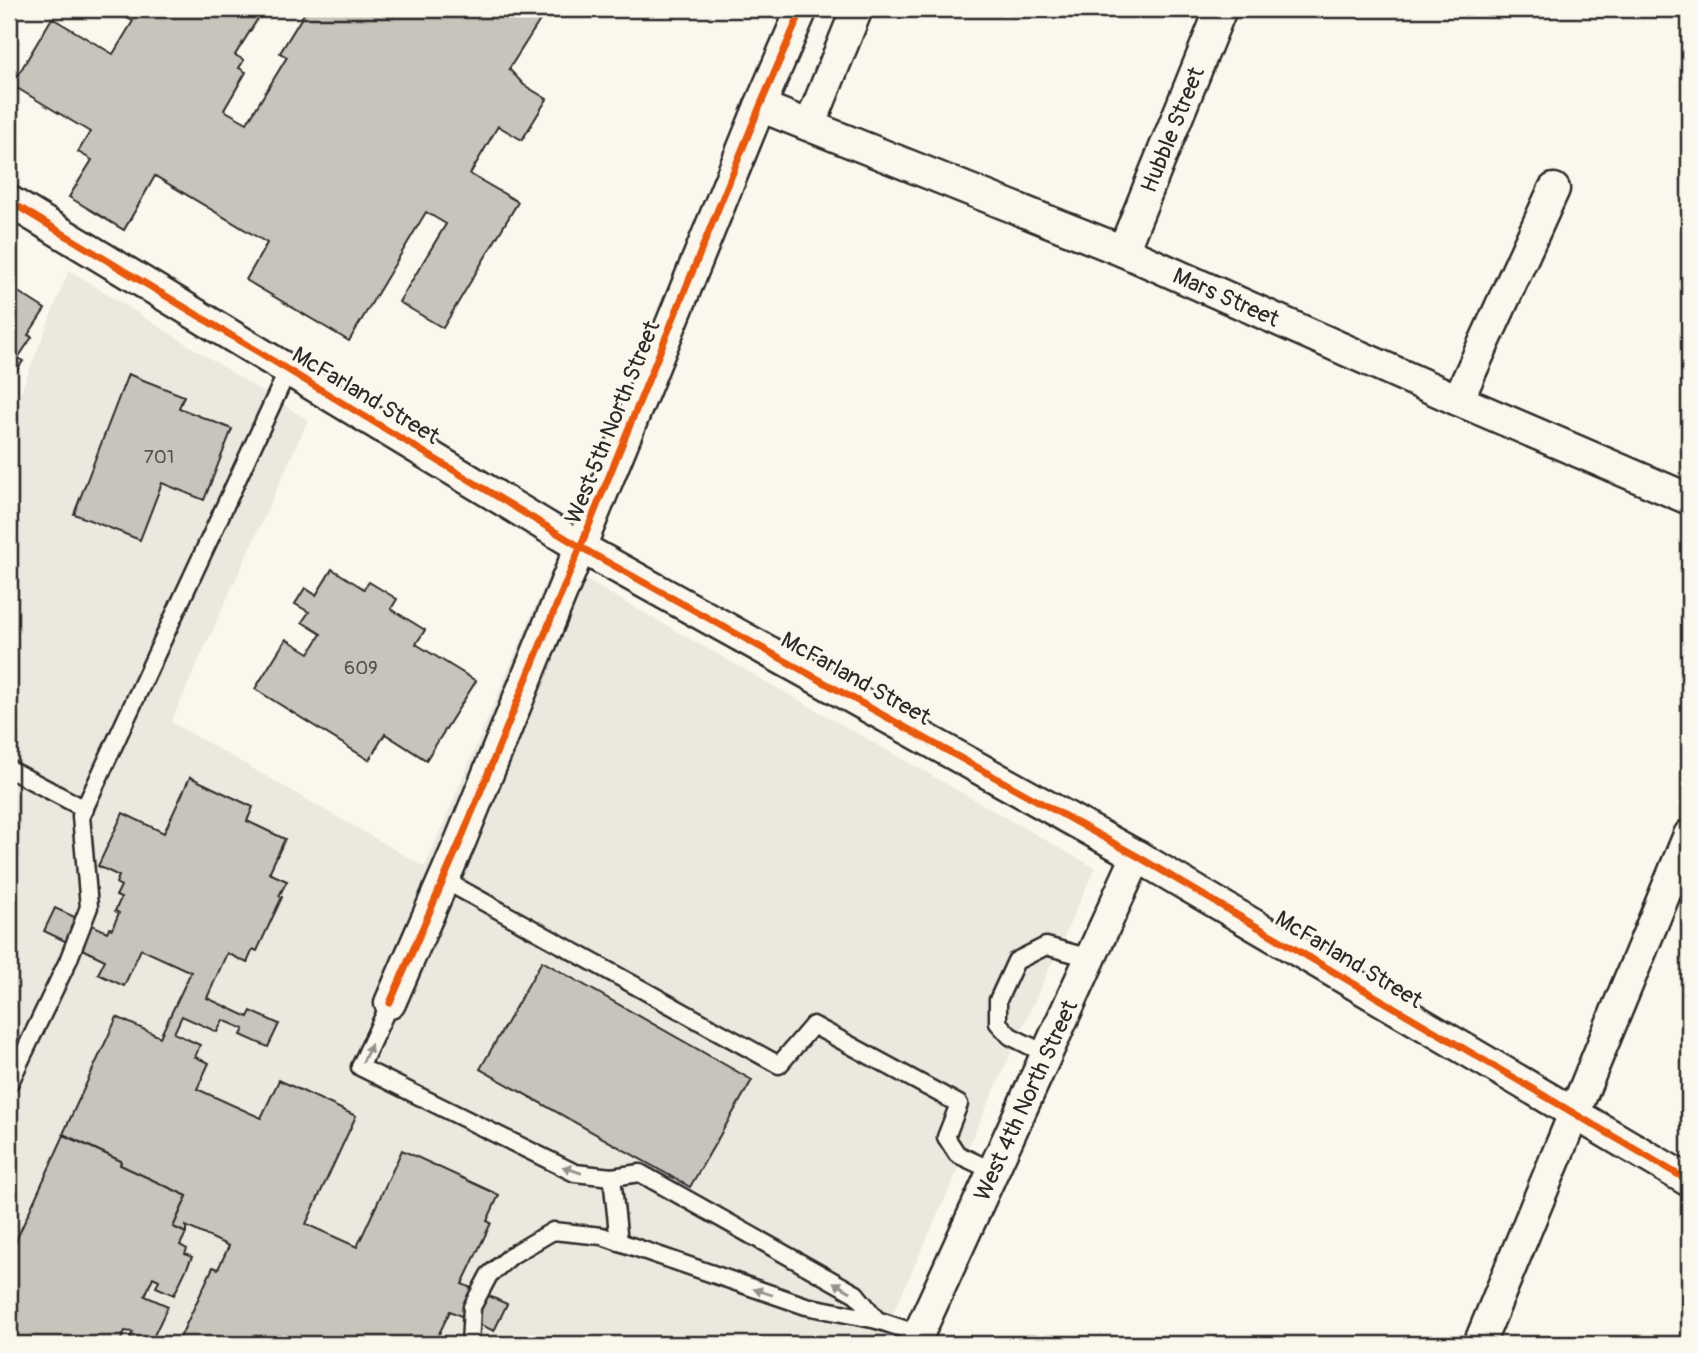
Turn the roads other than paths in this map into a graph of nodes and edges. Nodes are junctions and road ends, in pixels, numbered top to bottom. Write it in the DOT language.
graph roads {
  1 [pos="802,9"];
  2 [pos="857,9"];
  3 [pos="1221,9"];
  4 [pos="760,106"];
  5 [pos="810,125"];
  6 [pos="1554,189"];
  7 [pos="9,201"];
  8 [pos="1123,251"];
  9 [pos="288,370"];
  10 [pos="1458,400"];
  11 [pos="1689,499"];
  12 [pos="582,548"];
  13 [pos="9,769"];
  14 [pos="85,809"];
  15 [pos="1689,835"];
  16 [pos="1137,856"];
  17 [pos="444,880"];
  18 [pos="1090,958"];
  19 [pos="390,1003"];
  20 [pos="1046,1054"];
  21 [pos="9,1084"];
  22 [pos="1574,1115"];
  23 [pos="993,1171"];
  24 [pos="612,1177"];
  25 [pos="1689,1181"];
  26 [pos="619,1242"];
  27 [pos="877,1320"];
  28 [pos="916,1339"];
  29 [pos="470,1344"];
  30 [pos="1479,1344"];
  1 -- 4 [label="street, West 5th North Street"];
  2 -- 5 [label="street"];
  3 -- 8 [label="street, Hubble Street"];
  4 -- 5 [label="street, Mars Street"];
  4 -- 12 [label="street, West 5th North Street"];
  5 -- 8 [label="street, Mars Street"];
  6 -- 10 [label="street"];
  7 -- 9 [label="street, McFarland Street"];
  8 -- 10 [label="street, Mars Street"];
  9 -- 12 [label="street, McFarland Street"];
  9 -- 14 [label="lane"];
  10 -- 11 [label="street, Mars Street"];
  12 -- 16 [label="street, McFarland Street"];
  12 -- 17 [label="street, West 5th North Street"];
  13 -- 14 [label="lane"];
  14 -- 21 [label="lane"];
  15 -- 22 [label="street"];
  16 -- 18 [label="street, West 4th North Street"];
  16 -- 22 [label="street, McFarland Street"];
  17 -- 19 [label="street, West 5th North Street"];
  17 -- 23 [label="lane"];
  18 -- 20 [label="street, West 4th North Street"];
  18 -- 20 [label="lane"];
  24 -- 19 [label="lane, one-way"];
  20 -- 23 [label="street, West 4th North Street"];
  22 -- 25 [label="street, McFarland Street"];
  22 -- 30 [label="street"];
  23 -- 28 [label="street, West 4th North Street"];
  24 -- 26 [label="lane"];
  27 -- 24 [label="lane, one-way"];
  27 -- 26 [label="lane, one-way"];
  26 -- 29 [label="lane"];
  27 -- 28 [label="lane"];
}
